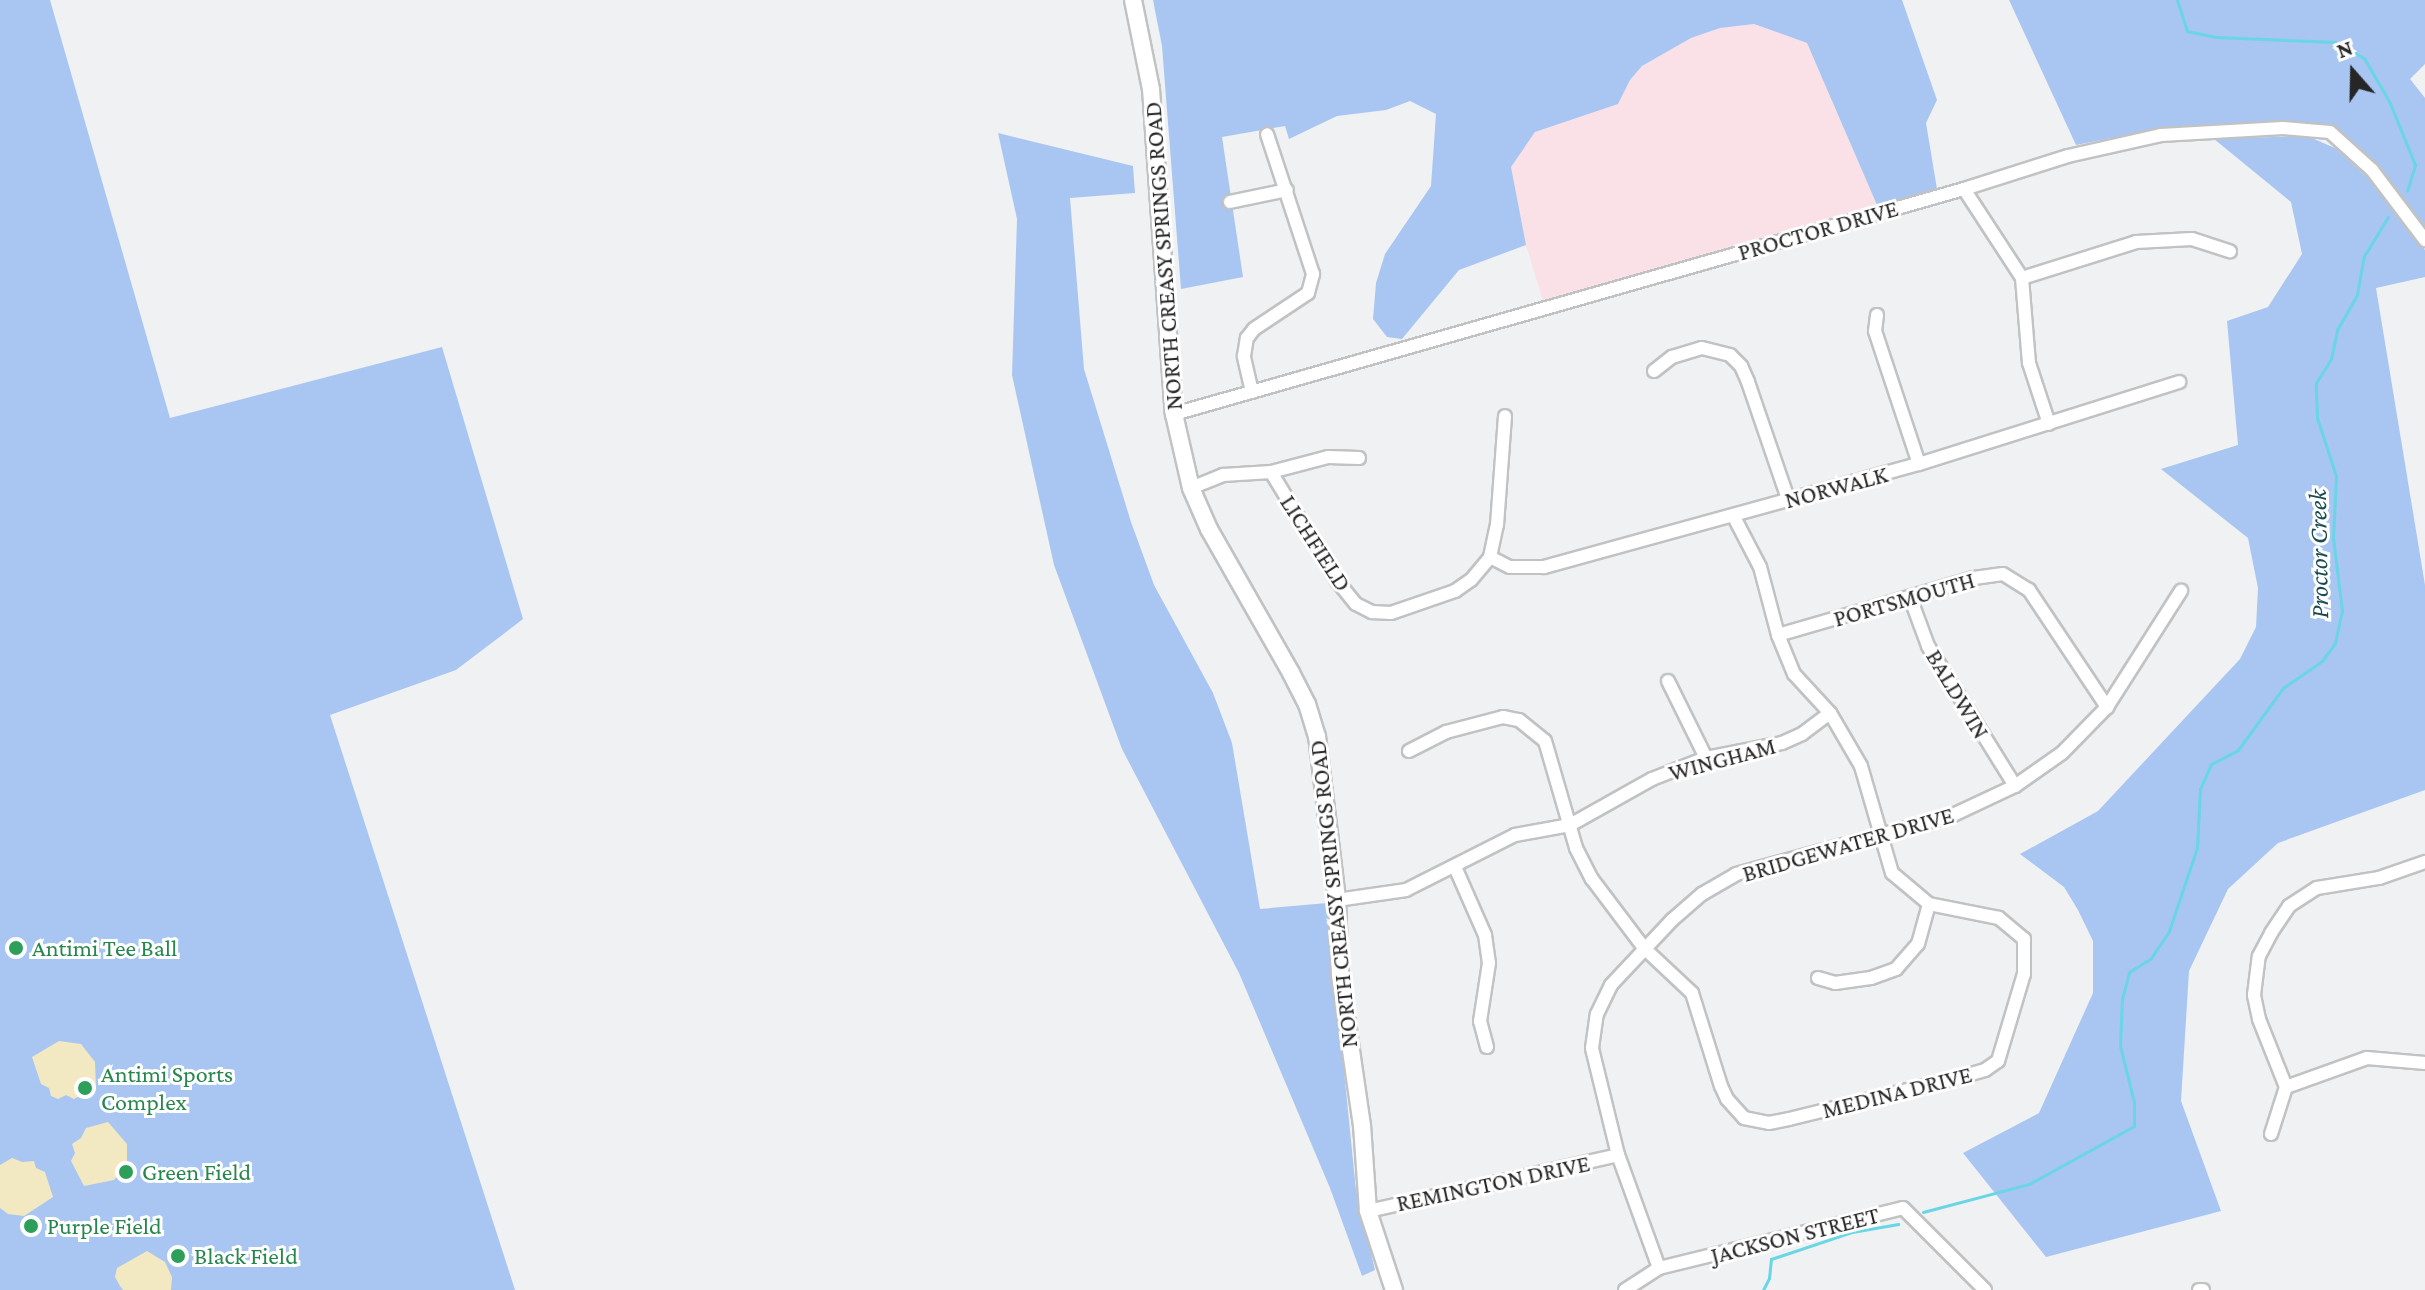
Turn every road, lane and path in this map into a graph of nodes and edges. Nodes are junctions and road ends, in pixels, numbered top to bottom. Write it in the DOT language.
graph roads {
  1 [pos="1133,0"];
  2 [pos="1267,134"];
  3 [pos="1964,189"];
  4 [pos="1287,190"];
  5 [pos="1230,202"];
  6 [pos="2425,240"];
  7 [pos="2230,251"];
  8 [pos="2022,278"];
  9 [pos="1877,315"];
  10 [pos="1654,371"];
  11 [pos="2179,382"];
  12 [pos="1252,392"];
  13 [pos="1174,414"];
  14 [pos="1505,416"];
  15 [pos="2049,424"];
  16 [pos="1359,458"];
  17 [pos="1919,464"];
  18 [pos="1271,472"];
  19 [pos="1191,488"];
  20 [pos="1788,499"];
  21 [pos="1734,517"];
  22 [pos="1490,557"];
  23 [pos="2181,591"];
  24 [pos="1910,597"];
  25 [pos="1778,635"];
  26 [pos="1668,681"];
  27 [pos="2107,707"];
  28 [pos="1830,713"];
  29 [pos="1409,751"];
  30 [pos="1706,758"];
  31 [pos="2015,786"];
  32 [pos="1570,825"];
  33 [pos="1881,837"];
  34 [pos="2425,862"];
  35 [pos="1455,867"];
  36 [pos="1337,900"];
  37 [pos="1929,904"];
  38 [pos="1644,948"];
  39 [pos="1818,978"];
  40 [pos="1487,1047"];
  41 [pos="2425,1063"];
  42 [pos="2286,1087"];
  43 [pos="2271,1134"];
  44 [pos="1618,1155"];
  45 [pos="1368,1211"];
  46 [pos="1659,1268"];
  47 [pos="1394,1290"];
  48 [pos="1625,1290"];
  49 [pos="1985,1290"];
  1 -- 13 [label="street, NORTH CREASY SPRINGS ROAD"];
  2 -- 4 [label="street"];
  3 -- 6 [label="street, PROCTOR DRIVE"];
  3 -- 8 [label="street"];
  3 -- 12 [label="street, PROCTOR DRIVE"];
  4 -- 5 [label="street"];
  4 -- 12 [label="street"];
  7 -- 8 [label="street"];
  8 -- 15 [label="street"];
  9 -- 17 [label="street"];
  10 -- 20 [label="street"];
  11 -- 15 [label="street, NORWALK"];
  12 -- 13 [label="street, PROCTOR DRIVE"];
  13 -- 19 [label="street, NORTH CREASY SPRINGS ROAD"];
  14 -- 22 [label="street"];
  15 -- 17 [label="street, NORWALK"];
  16 -- 18 [label="street"];
  17 -- 20 [label="street, NORWALK"];
  18 -- 19 [label="street"];
  18 -- 22 [label="street, LICHFIELD"];
  19 -- 36 [label="street, NORTH CREASY SPRINGS ROAD"];
  20 -- 21 [label="street, NORWALK"];
  21 -- 22 [label="street, NORWALK"];
  21 -- 25 [label="street"];
  23 -- 27 [label="street, BRIDGEWATER DRIVE"];
  24 -- 25 [label="street, PORTSMOUTH"];
  24 -- 27 [label="street, PORTSMOUTH"];
  24 -- 31 [label="street, BALDWIN"];
  25 -- 28 [label="street"];
  26 -- 30 [label="street"];
  27 -- 31 [label="street, BRIDGEWATER DRIVE"];
  28 -- 30 [label="street, WINGHAM"];
  28 -- 33 [label="street"];
  29 -- 32 [label="street"];
  30 -- 32 [label="street, WINGHAM"];
  31 -- 33 [label="street, BRIDGEWATER DRIVE"];
  32 -- 35 [label="street, WINGHAM"];
  32 -- 38 [label="street"];
  33 -- 37 [label="street"];
  33 -- 38 [label="street, BRIDGEWATER DRIVE"];
  34 -- 42 [label="street"];
  35 -- 36 [label="street, WINGHAM"];
  35 -- 40 [label="street"];
  36 -- 45 [label="street, NORTH CREASY SPRINGS ROAD"];
  37 -- 38 [label="street, MEDINA DRIVE"];
  37 -- 39 [label="street"];
  38 -- 44 [label="street, BRIDGEWATER DRIVE"];
  41 -- 42 [label="street"];
  42 -- 43 [label="street"];
  44 -- 45 [label="street, REMINGTON DRIVE"];
  44 -- 46 [label="street, BRIDGEWATER DRIVE"];
  45 -- 47 [label="street, NORTH CREASY SPRINGS ROAD"];
  46 -- 48 [label="street, JACKSON STREET"];
  46 -- 49 [label="street, JACKSON STREET"];
}
